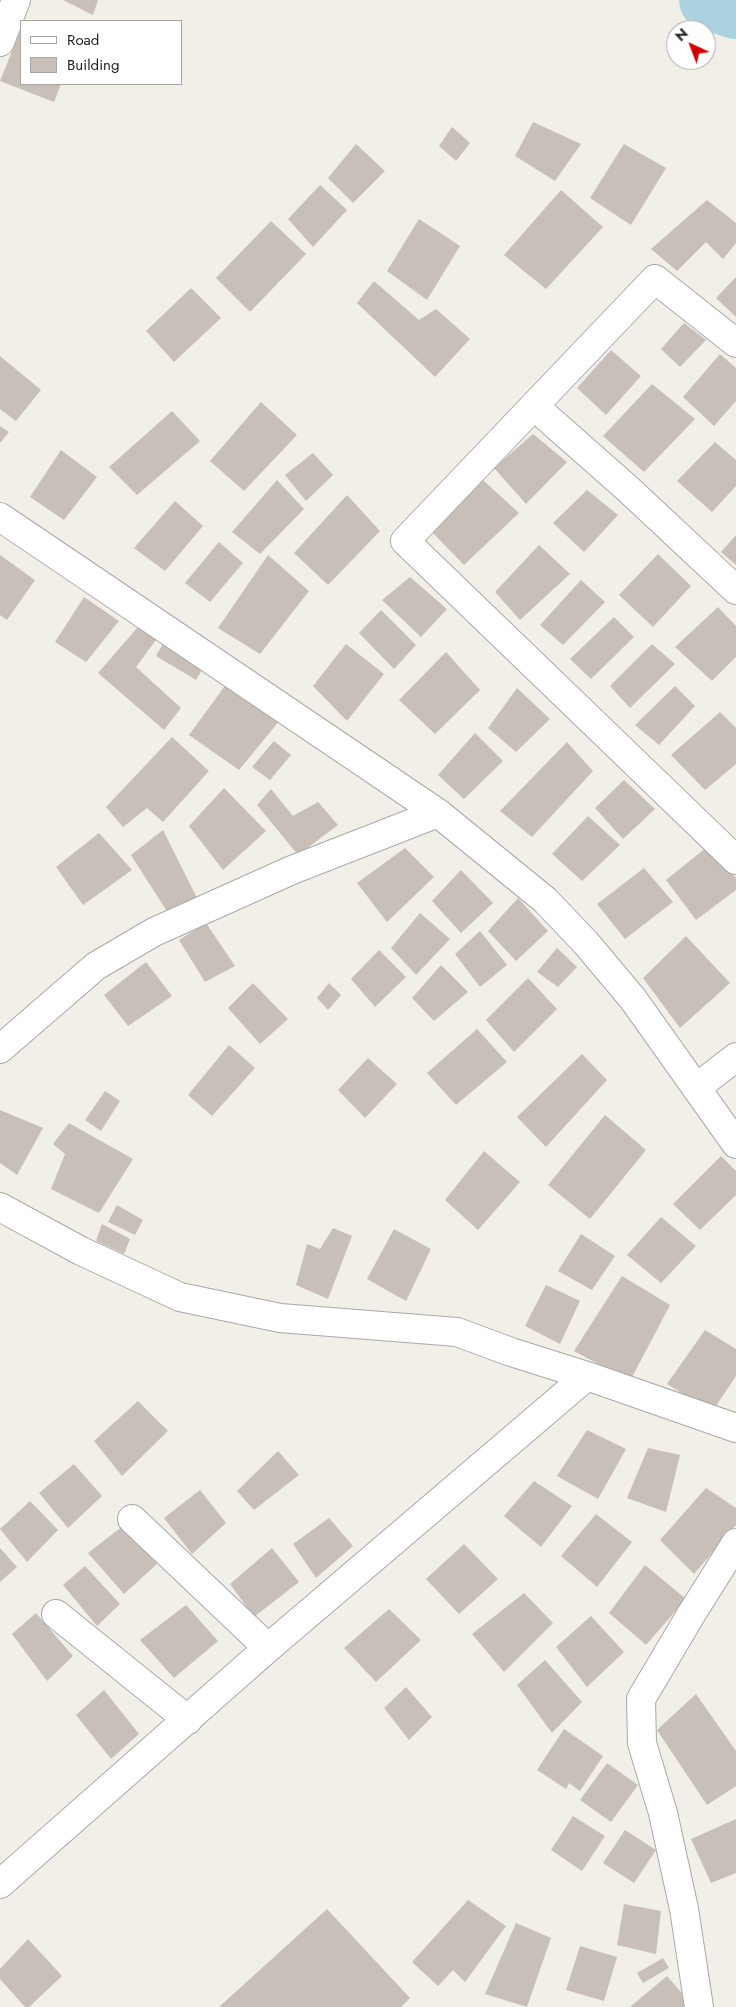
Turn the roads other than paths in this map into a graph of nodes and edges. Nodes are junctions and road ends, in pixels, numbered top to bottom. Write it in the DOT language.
graph roads {
  1 [pos="16,0"];
  2 [pos="0,42"];
  3 [pos="736,343"];
  4 [pos="534,406"];
  5 [pos="0,517"];
  6 [pos="736,590"];
  7 [pos="438,813"];
  8 [pos="736,860"];
  9 [pos="0,1049"];
  10 [pos="736,1057"];
  11 [pos="696,1088"];
  12 [pos="736,1144"];
  13 [pos="0,1207"];
  14 [pos="587,1376"];
  15 [pos="736,1428"];
  16 [pos="132,1519"];
  17 [pos="736,1543"];
  18 [pos="56,1614"];
  19 [pos="268,1648"];
  20 [pos="188,1720"];
  21 [pos="0,1884"];
  22 [pos="699,2007"];
  1 -- 2 [label="street"];
  3 -- 4 [label="street"];
  4 -- 6 [label="street"];
  4 -- 8 [label="street"];
  5 -- 7 [label="street"];
  7 -- 9 [label="street"];
  7 -- 11 [label="street"];
  10 -- 11 [label="street"];
  11 -- 12 [label="street"];
  13 -- 14 [label="street"];
  14 -- 15 [label="street"];
  14 -- 19 [label="street"];
  16 -- 19 [label="street"];
  17 -- 22 [label="street"];
  18 -- 20 [label="street"];
  19 -- 20 [label="street"];
  20 -- 21 [label="street"];
}
